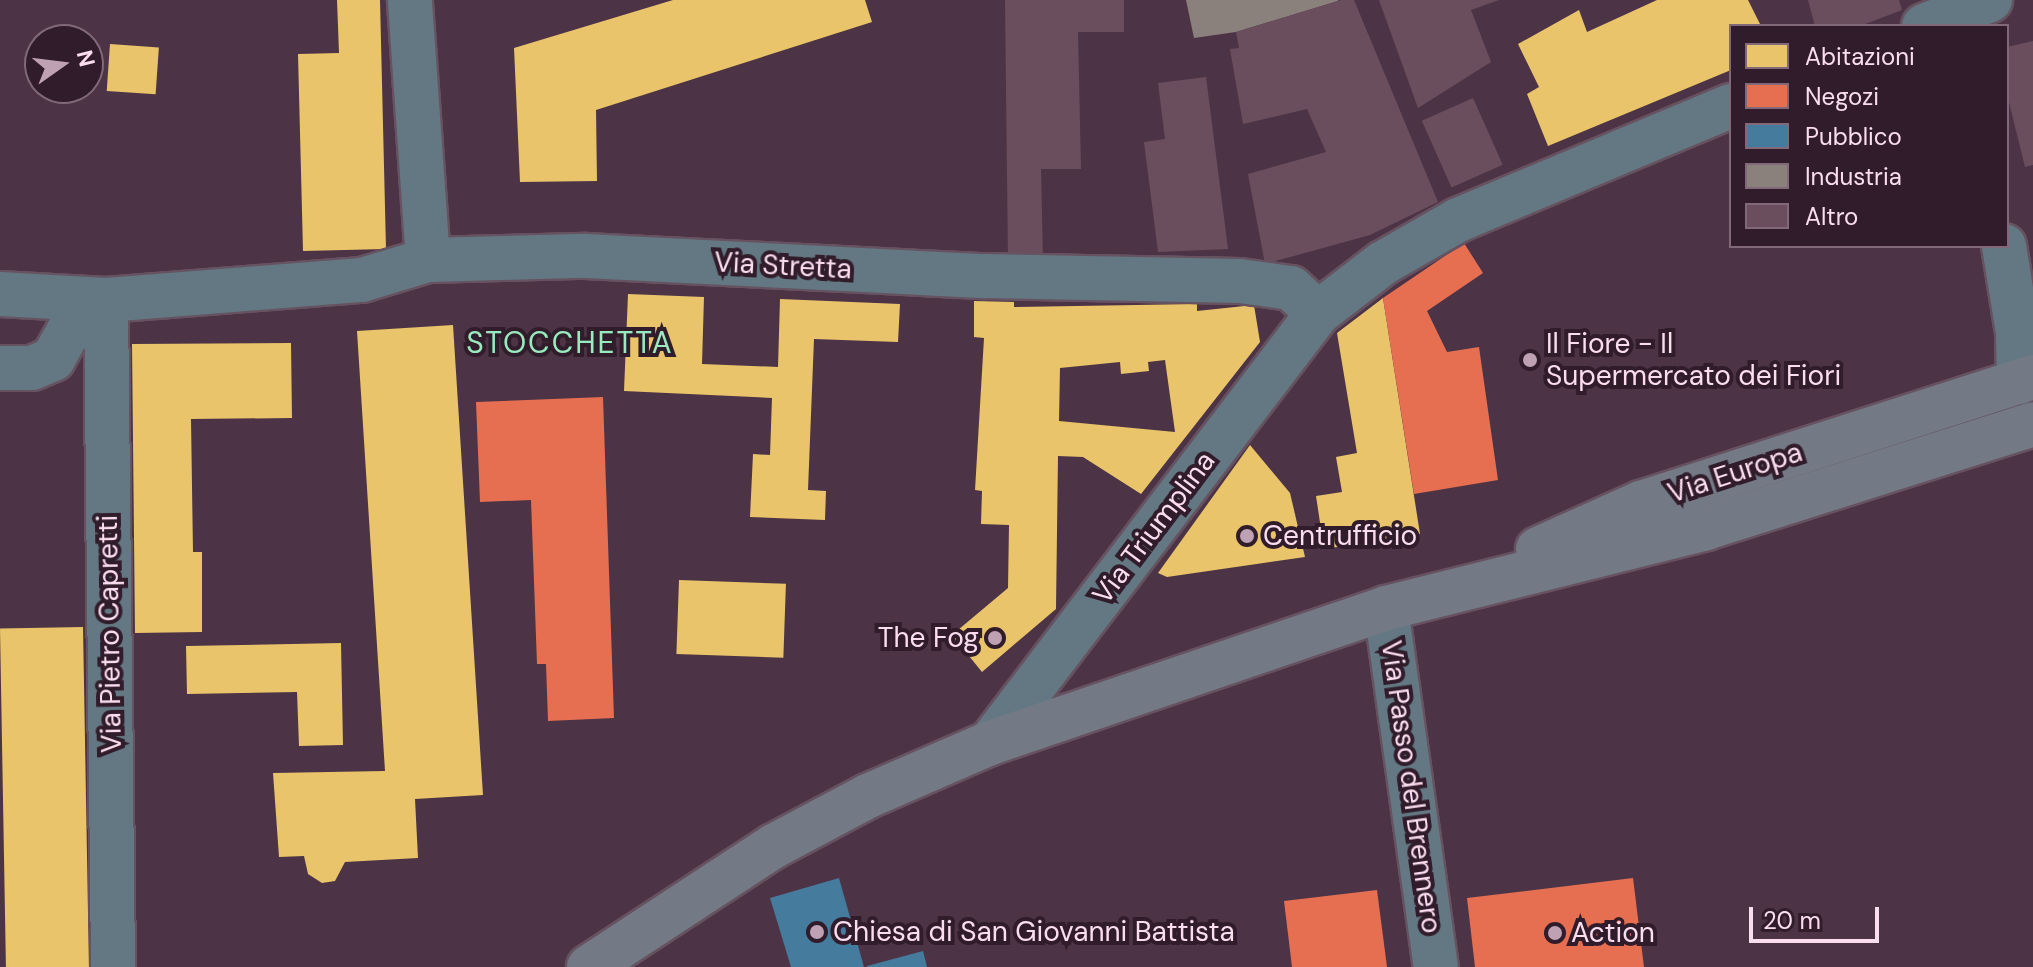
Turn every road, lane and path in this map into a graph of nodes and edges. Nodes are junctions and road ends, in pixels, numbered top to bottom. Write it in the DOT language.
graph roads {
  1 [pos="410,0"];
  2 [pos="1990,0"];
  3 [pos="1934,24"];
  4 [pos="1729,107"];
  5 [pos="2004,248"];
  6 [pos="428,260"];
  7 [pos="0,294"];
  8 [pos="89,300"];
  9 [pos="1318,313"];
  10 [pos="0,368"];
  11 [pos="2026,380"];
  12 [pos="2033,424"];
  13 [pos="1445,591"];
  14 [pos="1386,608"];
  15 [pos="990,743"];
  16 [pos="113,967"];
  17 [pos="589,967"];
  18 [pos="1436,967"];
  1 -- 6 [label="street"];
  2 -- 3 [label="street"];
  4 -- 9 [label="street"];
  5 -- 11 [label="street"];
  6 -- 8 [label="street, Via Stretta"];
  6 -- 9 [label="street, Via Stretta"];
  7 -- 8 [label="street, Via Stretta"];
  8 -- 10 [label="street"];
  8 -- 16 [label="street, Via Pietro Capretti"];
  9 -- 15 [label="street, Via Triumplina"];
  11 -- 13 [label="main road, Via Europa"];
  12 -- 13 [label="main road, Via Europa"];
  13 -- 14 [label="main road, Via Europa"];
  14 -- 15 [label="main road, Via Triumplina"];
  14 -- 18 [label="street, Via Passo del Brennero"];
  15 -- 17 [label="main road, Via Triumplina"];
}
